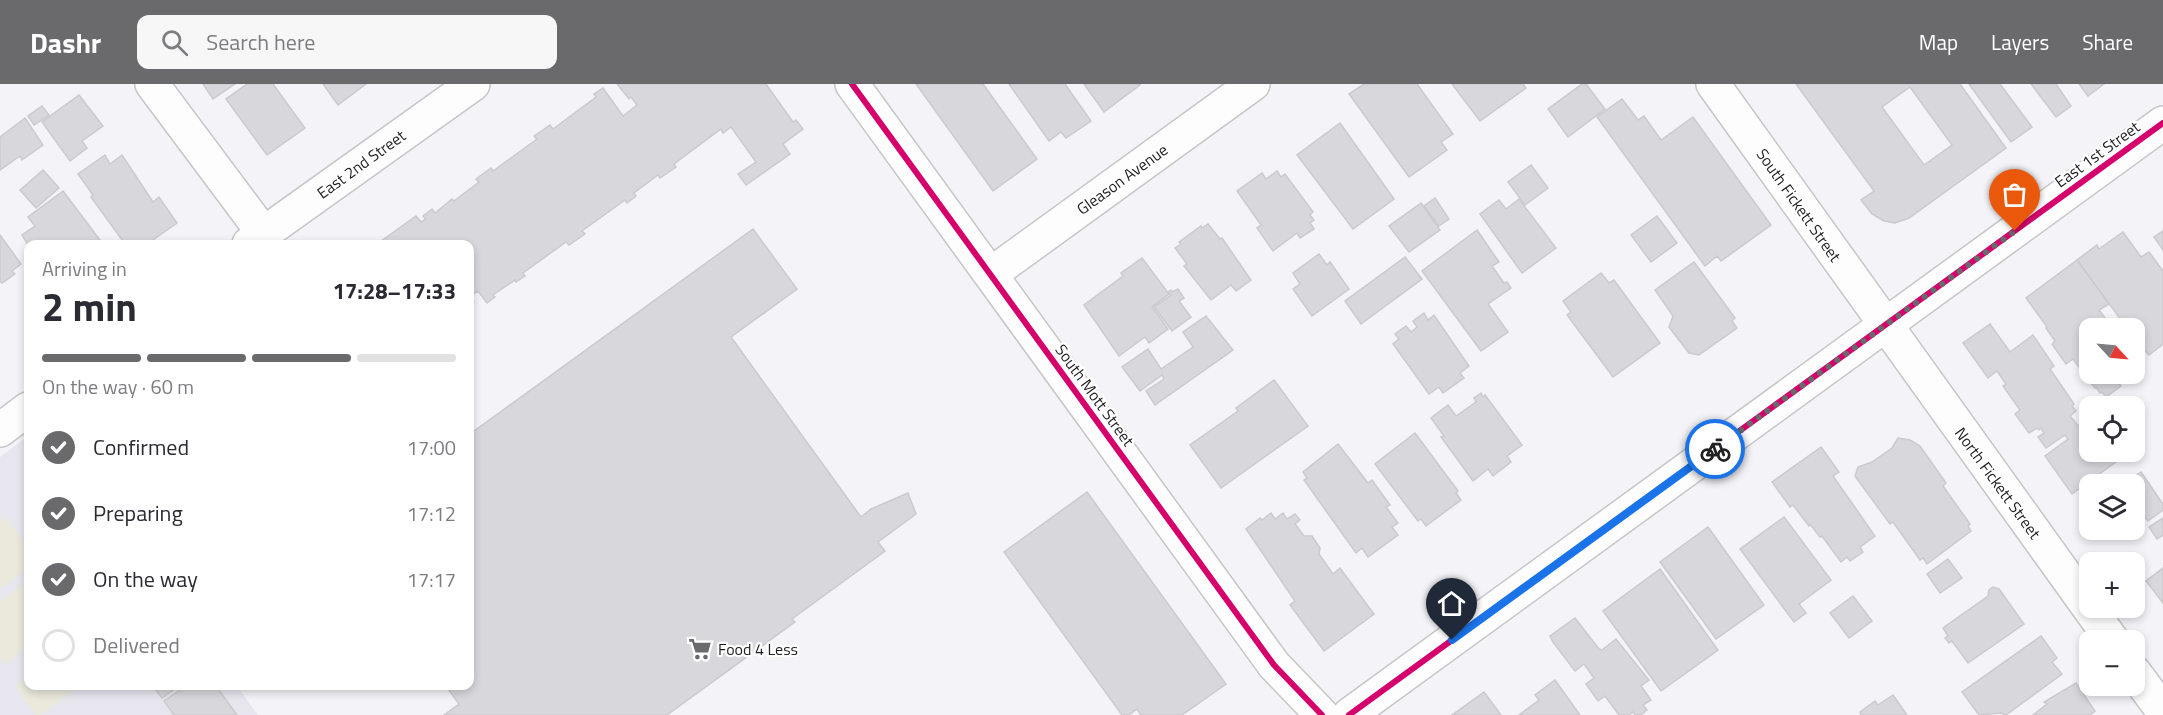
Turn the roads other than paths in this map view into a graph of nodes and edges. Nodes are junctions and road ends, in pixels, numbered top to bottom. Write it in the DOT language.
graph roads {
  1 [pos="152,84"];
  2 [pos="472,84"];
  3 [pos="852,84"];
  4 [pos="1253,84"];
  5 [pos="1713,84"];
  6 [pos="2163,123"];
  7 [pos="256,239"];
  8 [pos="991,274"];
  9 [pos="1885,326"];
  10 [pos="24,412"];
  11 [pos="0,430"];
  12 [pos="2105,630"];
  13 [pos="2145,687"];
  14 [pos="2163,711"];
  15 [pos="1322,715"];
  16 [pos="1349,715"];
  1 -- 7 [label="street"];
  2 -- 7 [label="street, East 2nd Street"];
  3 -- 8 [label="street, South Mott Street"];
  4 -- 8 [label="street, Gleason Avenue"];
  5 -- 9 [label="street, South Fickett Street"];
  6 -- 9 [label="street, East 1st Street"];
  8 -- 15 [label="street, South Mott Street"];
  9 -- 12 [label="street, North Fickett Street"];
  9 -- 16 [label="street, East 1st Street"];
  10 -- 11 [label="street"];
  13 -- 14 [label="street"];
}
